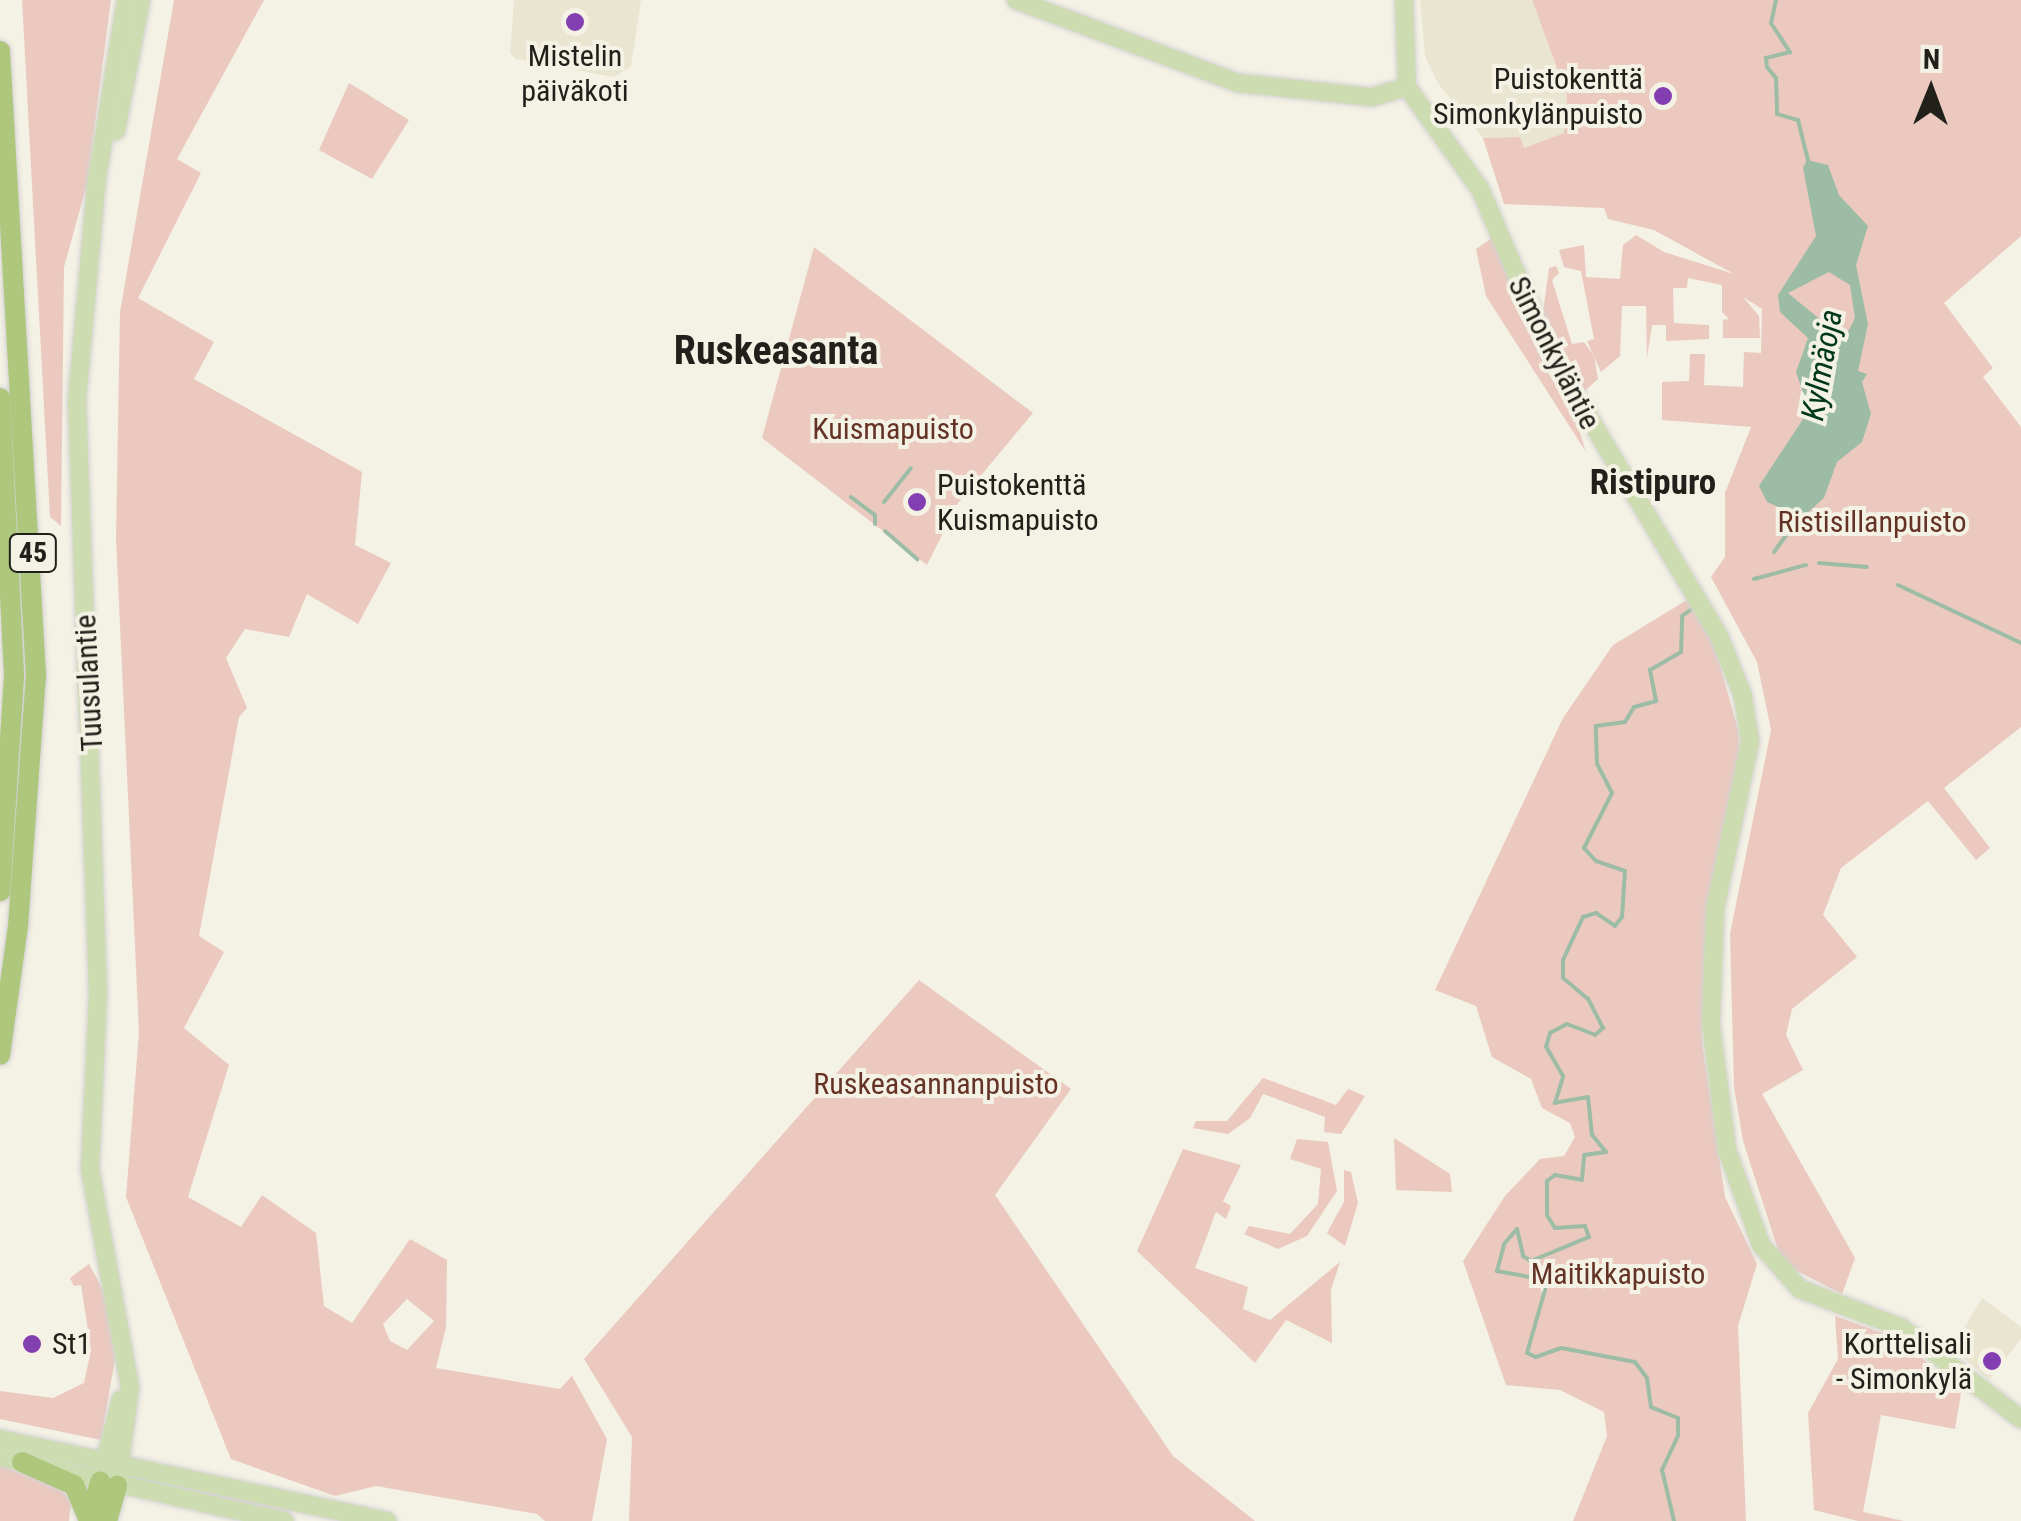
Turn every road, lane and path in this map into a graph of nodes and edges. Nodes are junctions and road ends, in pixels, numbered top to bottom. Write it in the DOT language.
graph roads {
  1 [pos="126,0"];
  2 [pos="141,0"];
  3 [pos="1016,0"];
  4 [pos="1404,0"];
  5 [pos="0,51"];
  6 [pos="1407,88"];
  7 [pos="94,224"];
  8 [pos="0,398"];
  9 [pos="11,564"];
  10 [pos="0,746"];
  11 [pos="0,892"];
  12 [pos="0,1055"];
  13 [pos="2021,1420"];
  14 [pos="0,1439"];
  15 [pos="0,1457"];
  16 [pos="22,1462"];
  17 [pos="110,1474"];
  18 [pos="89,1521"];
  19 [pos="107,1521"];
  20 [pos="284,1521"];
  21 [pos="387,1521"];
  1 -- 7 [label="main road, Tuusulantie"];
  2 -- 7 [label="main road, Tuusulantie"];
  3 -- 6 [label="main road"];
  4 -- 6 [label="main road"];
  5 -- 12 [label="highway, 45"];
  6 -- 13 [label="main road, Simonkyläntie"];
  7 -- 17 [label="main road, Tuusulantie"];
  8 -- 9 [label="highway, 45"];
  9 -- 10 [label="highway"];
  9 -- 11 [label="highway, 45"];
  14 -- 17 [label="main road"];
  15 -- 16 [label="main road"];
  16 -- 17 [label="main road"];
  16 -- 18 [label="highway"];
  17 -- 18 [label="highway"];
  17 -- 19 [label="highway"];
  17 -- 20 [label="main road"];
  17 -- 21 [label="main road"];
}
